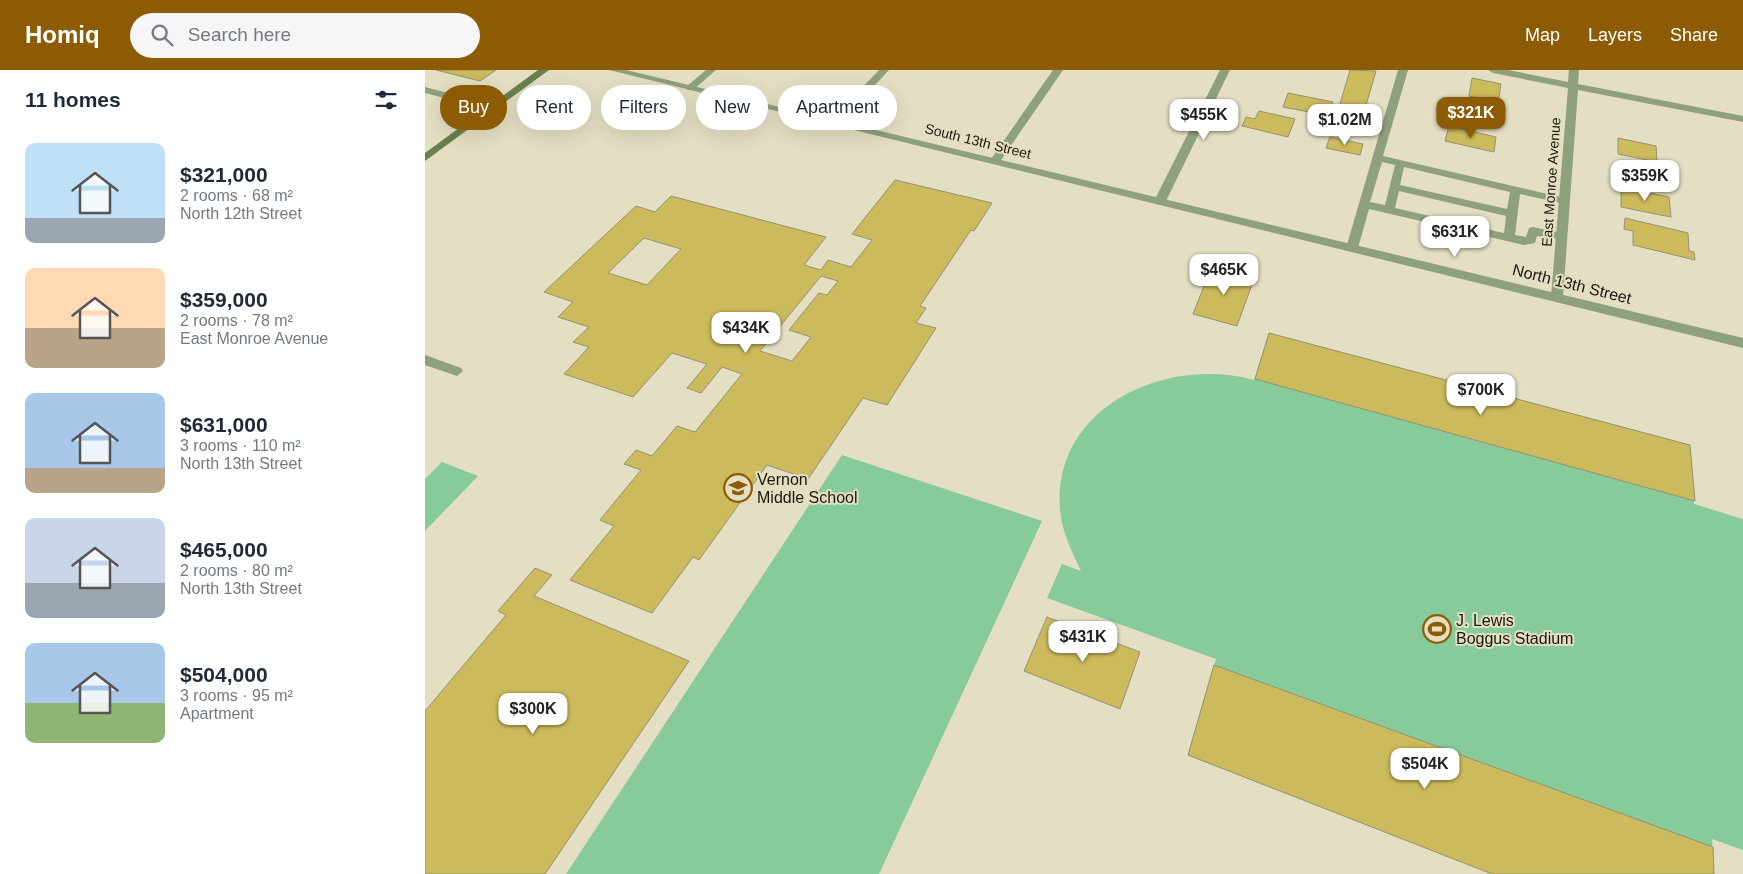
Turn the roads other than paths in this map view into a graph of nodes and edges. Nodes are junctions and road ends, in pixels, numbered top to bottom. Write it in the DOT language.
graph roads {
  1 [pos="544,70"];
  2 [pos="614,70"];
  3 [pos="711,70"];
  4 [pos="884,70"];
  5 [pos="1058,70"];
  6 [pos="1225,70"];
  7 [pos="1403,70"];
  8 [pos="1493,70"];
  9 [pos="1575,70"];
  10 [pos="870,85"];
  11 [pos="1574,85"];
  12 [pos="691,88"];
  13 [pos="425,90"];
  14 [pos="440,94"];
  15 [pos="507,98"];
  16 [pos="778,109"];
  17 [pos="1743,119"];
  18 [pos="464,130"];
  19 [pos="868,130"];
  20 [pos="425,158"];
  21 [pos="1379,158"];
  22 [pos="995,161"];
  23 [pos="1401,163"];
  24 [pos="1395,187"];
  25 [pos="1515,190"];
  26 [pos="1160,201"];
  27 [pos="1565,201"];
  28 [pos="1365,204"];
  29 [pos="1389,210"];
  30 [pos="1512,214"];
  31 [pos="1509,237"];
  32 [pos="1562,237"];
  33 [pos="1352,248"];
  34 [pos="1557,297"];
  35 [pos="1743,343"];
  36 [pos="425,360"];
  37 [pos="457,372"];
  1 -- 15 [label="main road"];
  2 -- 12 [label="street, South 13th Street"];
  3 -- 12 [label="lane"];
  4 -- 10 [label="street"];
  5 -- 22 [label="lane"];
  6 -- 26 [label="street"];
  7 -- 21 [label="lane"];
  8 -- 11 [label="street"];
  9 -- 11 [label="street, East Monroe Avenue"];
  11 -- 17 [label="street"];
  11 -- 27 [label="street, East Monroe Avenue"];
  12 -- 16 [label="street, South 13th Street"];
  13 -- 14 [label="lane"];
  18 -- 20 [label="main road"];
  19 -- 22 [label="street, South 13th Street"];
  21 -- 23 [label="lane"];
  21 -- 28 [label="lane"];
  22 -- 26 [label="street, South 13th Street"];
  23 -- 24 [label="lane"];
  23 -- 25 [label="lane"];
  24 -- 29 [label="lane"];
  24 -- 30 [label="lane"];
  25 -- 27 [label="lane"];
  25 -- 30 [label="lane"];
  26 -- 33 [label="street, North 13th Street"];
  27 -- 32 [label="street, East Monroe Avenue"];
  28 -- 29 [label="lane"];
  28 -- 33 [label="lane"];
  29 -- 31 [label="lane"];
  30 -- 31 [label="lane"];
  31 -- 32 [label="lane"];
  32 -- 34 [label="street, East Monroe Avenue"];
  33 -- 34 [label="street, North 13th Street"];
  34 -- 35 [label="street, North 13th Street"];
  36 -- 37 [label="lane"];
}
